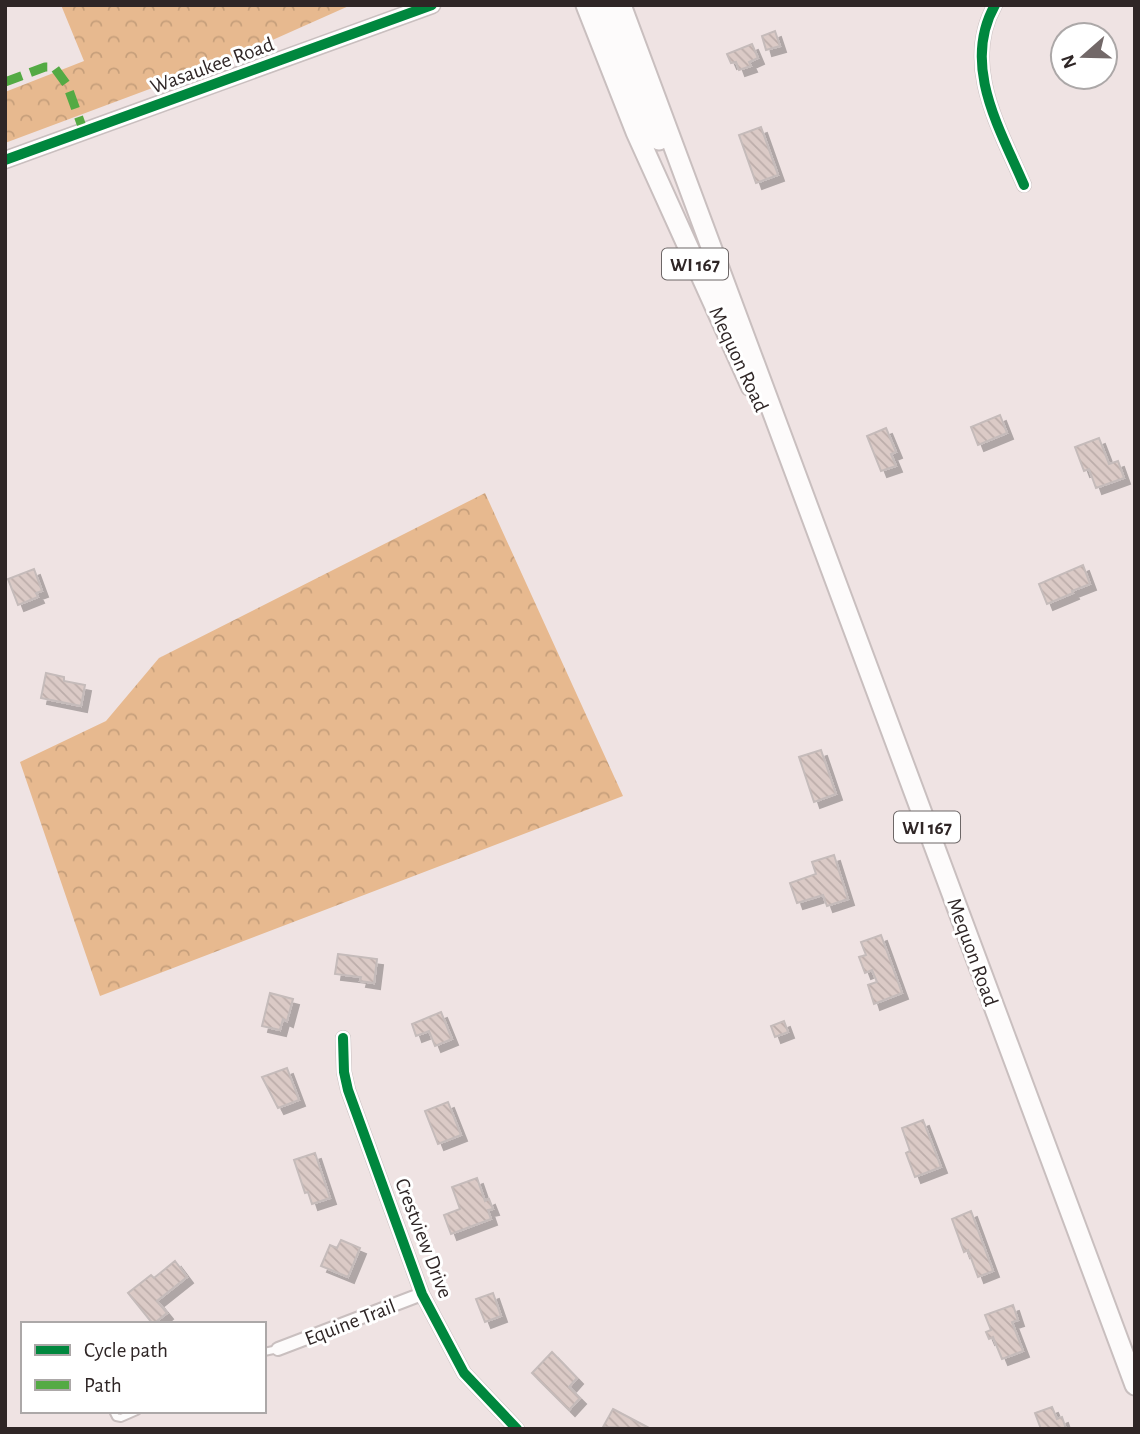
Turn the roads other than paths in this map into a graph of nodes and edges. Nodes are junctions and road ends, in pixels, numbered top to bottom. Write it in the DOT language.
graph roads {
  1 [pos="432,5"];
  2 [pos="586,5"];
  3 [pos="603,5"];
  4 [pos="621,5"];
  5 [pos="995,5"];
  6 [pos="5,160"];
  7 [pos="1024,185"];
  8 [pos="723,277"];
  9 [pos="812,519"];
  10 [pos="343,1038"];
  11 [pos="422,1294"];
  12 [pos="278,1349"];
  13 [pos="266,1352"];
  14 [pos="1135,1385"];
  15 [pos="114,1413"];
  16 [pos="132,1413"];
  17 [pos="517,1429"];
  1 -- 6 [label="street, Wasaukee Road"];
  2 -- 9 [label="main road, Mequon Road / WI 167"];
  3 -- 8 [label="main road"];
  4 -- 8 [label="main road, Mequon Road / WI 167"];
  5 -- 7 [label="street"];
  8 -- 9 [label="main road, Mequon Road / WI 167"];
  9 -- 14 [label="main road, Mequon Road / WI 167"];
  10 -- 11 [label="street, Crestview Drive"];
  11 -- 12 [label="street, Equine Trail"];
  11 -- 17 [label="street, Crestview Drive"];
  12 -- 13 [label="lane"];
  15 -- 16 [label="lane"];
}
